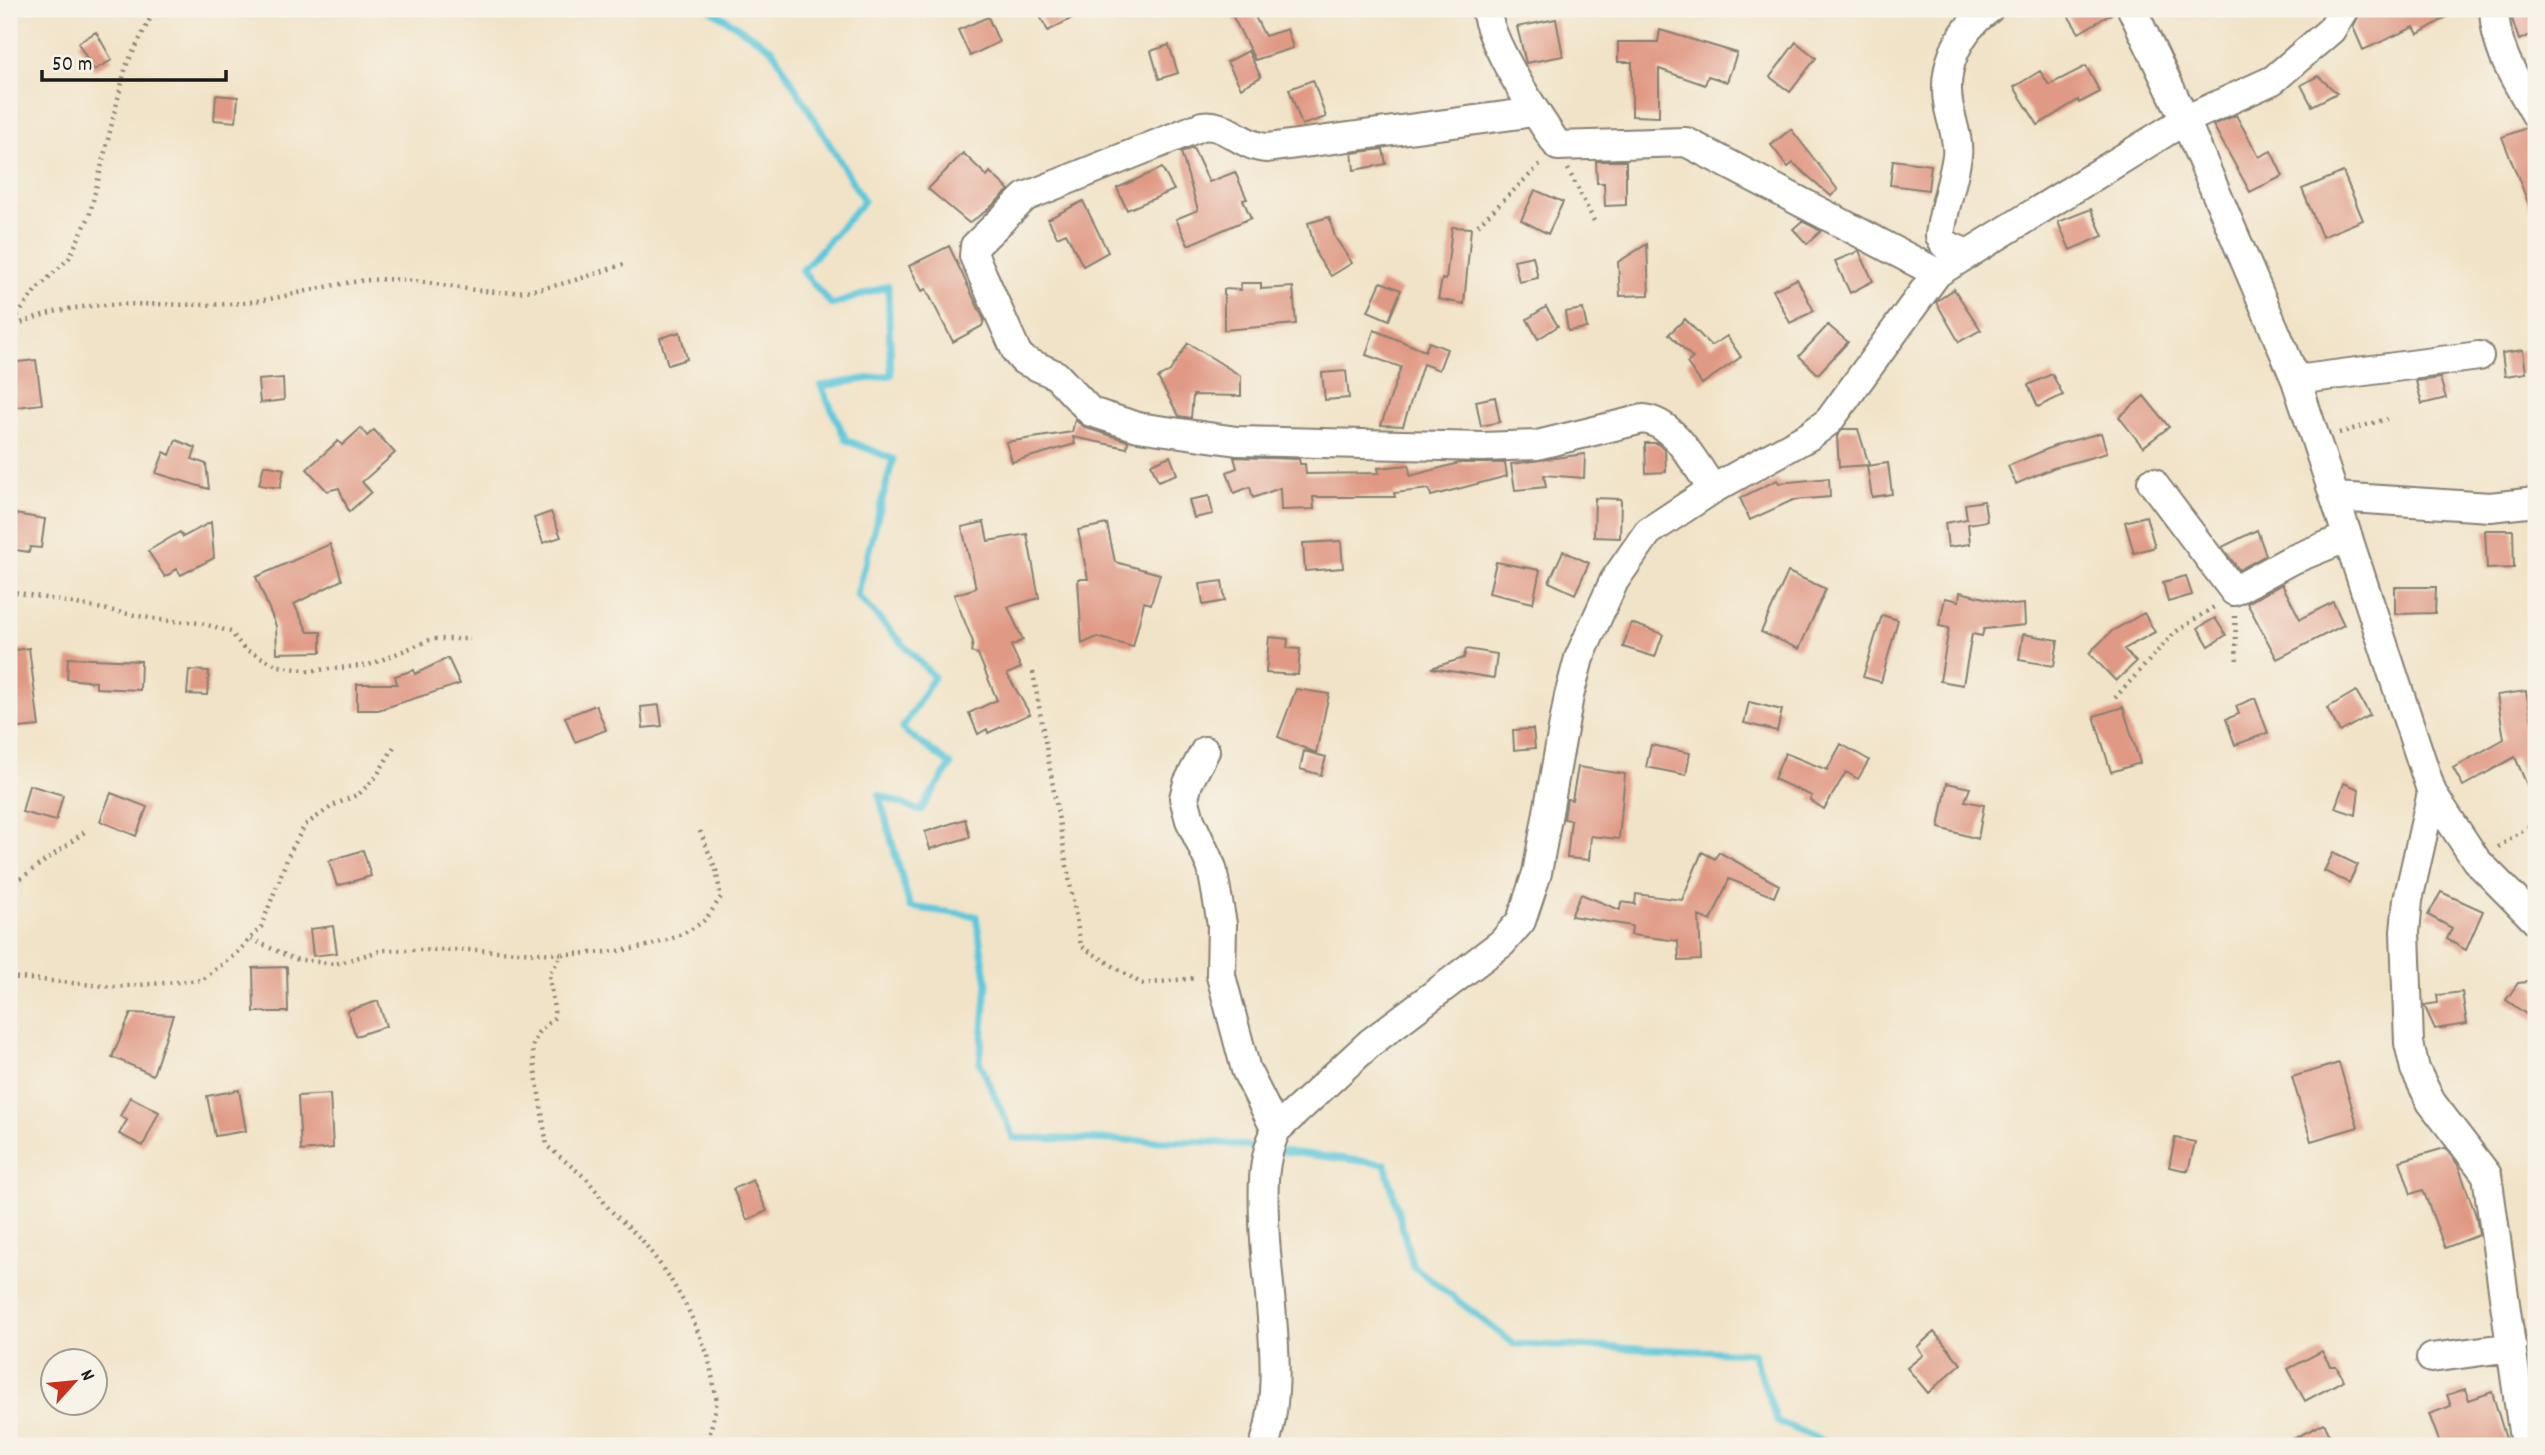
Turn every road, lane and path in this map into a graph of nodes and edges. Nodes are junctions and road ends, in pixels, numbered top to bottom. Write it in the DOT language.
graph roads {
  1 [pos="155,9"];
  2 [pos="1486,9"];
  3 [pos="1989,9"];
  4 [pos="2133,9"];
  5 [pos="2344,9"];
  6 [pos="2494,9"];
  7 [pos="1534,112"];
  8 [pos="2536,115"];
  9 [pos="2185,120"];
  10 [pos="1558,146"];
  11 [pos="1478,225"];
  12 [pos="1596,225"];
  13 [pos="1968,254"];
  14 [pos="627,263"];
  15 [pos="1937,273"];
  16 [pos="9,328"];
  17 [pos="2479,356"];
  18 [pos="2296,380"];
  19 [pos="2387,419"];
  20 [pos="2317,436"];
  21 [pos="2152,482"];
  22 [pos="1713,489"];
  23 [pos="2335,497"];
  24 [pos="2536,502"];
  25 [pos="2347,537"];
  26 [pos="9,591"];
  27 [pos="2234,591"];
  28 [pos="2211,609"];
  29 [pos="470,639"];
  30 [pos="2236,664"];
  31 [pos="1033,672"];
  32 [pos="2115,698"];
  33 [pos="395,745"];
  34 [pos="1205,751"];
  35 [pos="2432,793"];
  36 [pos="2536,822"];
  37 [pos="86,831"];
  38 [pos="700,831"];
  39 [pos="2476,860"];
  40 [pos="9,887"];
  41 [pos="2536,921"];
  42 [pos="251,939"];
  43 [pos="562,954"];
  44 [pos="1221,976"];
  45 [pos="9,977"];
  46 [pos="1276,1130"];
  47 [pos="2512,1347"];
  48 [pos="2431,1358"];
  49 [pos="707,1446"];
  50 [pos="1264,1446"];
  51 [pos="2525,1446"];
  1 -- 16 [label="path"];
  2 -- 7 [label="street"];
  3 -- 13 [label="street"];
  4 -- 9 [label="street"];
  5 -- 9 [label="street"];
  6 -- 8 [label="street"];
  7 -- 10 [label="street"];
  7 -- 22 [label="street"];
  9 -- 13 [label="street"];
  9 -- 18 [label="street"];
  10 -- 11 [label="path"];
  10 -- 12 [label="path"];
  10 -- 15 [label="street"];
  13 -- 15 [label="street"];
  14 -- 16 [label="path"];
  15 -- 22 [label="street"];
  17 -- 18 [label="street"];
  18 -- 20 [label="street"];
  19 -- 20 [label="path"];
  20 -- 23 [label="street"];
  21 -- 27 [label="street"];
  22 -- 46 [label="street"];
  23 -- 24 [label="street"];
  23 -- 25 [label="street"];
  25 -- 27 [label="street"];
  25 -- 35 [label="street"];
  26 -- 29 [label="path"];
  27 -- 30 [label="path"];
  28 -- 32 [label="path"];
  31 -- 44 [label="path"];
  33 -- 42 [label="path"];
  34 -- 44 [label="street"];
  35 -- 39 [label="street"];
  35 -- 47 [label="street"];
  36 -- 39 [label="path"];
  37 -- 40 [label="path"];
  38 -- 43 [label="path"];
  39 -- 41 [label="street"];
  42 -- 43 [label="path"];
  42 -- 45 [label="path"];
  43 -- 49 [label="path"];
  44 -- 46 [label="street"];
  46 -- 50 [label="street"];
  47 -- 48 [label="street"];
  47 -- 51 [label="street"];
}
